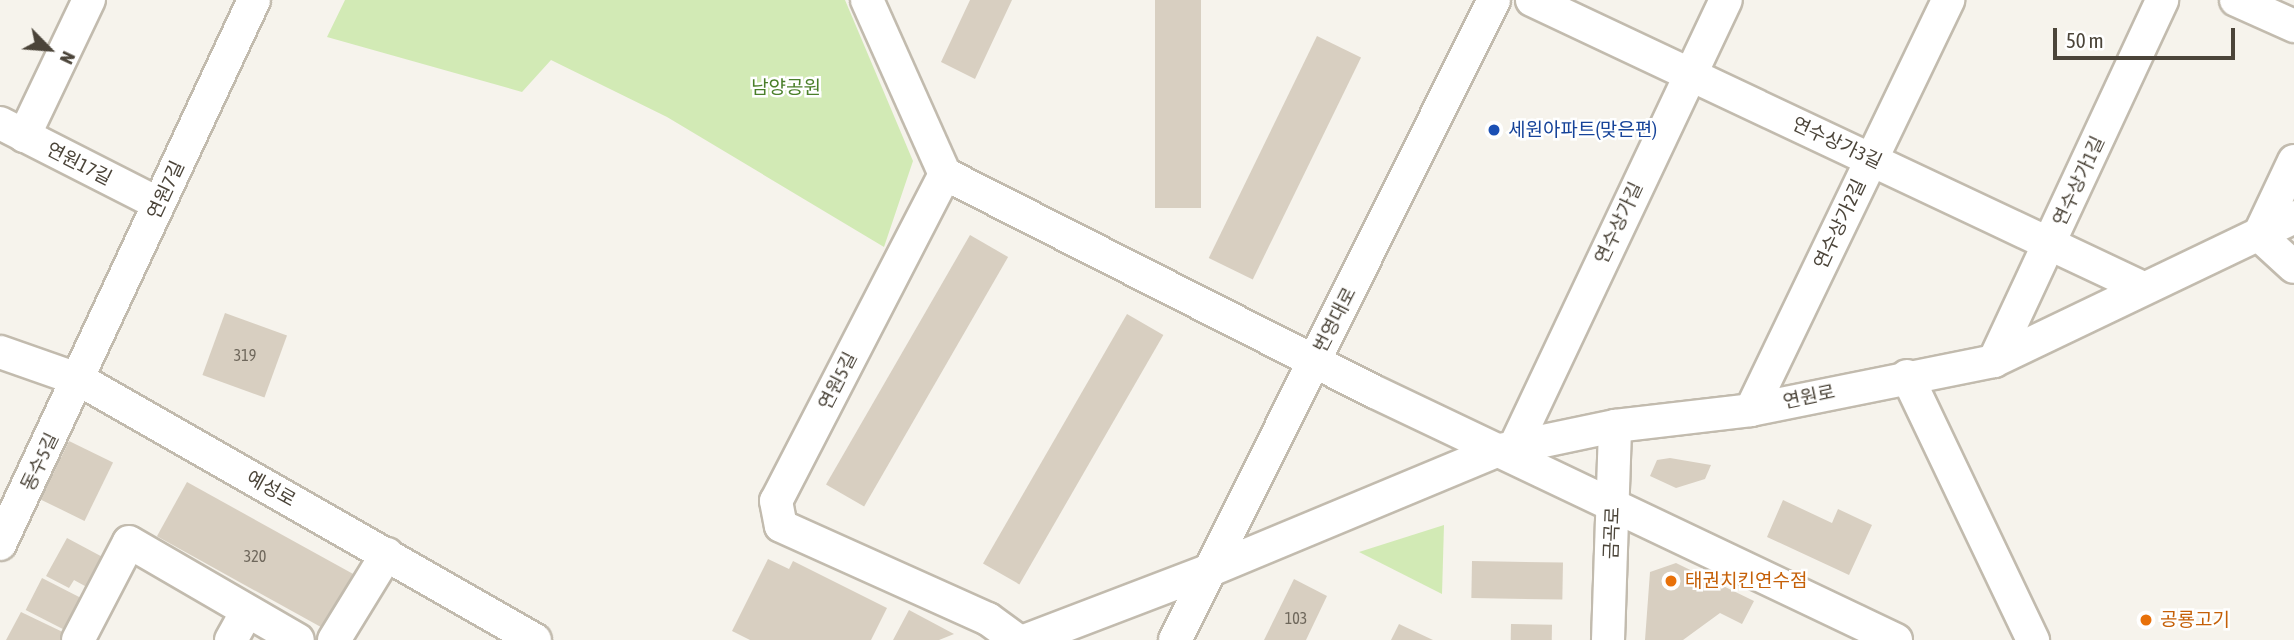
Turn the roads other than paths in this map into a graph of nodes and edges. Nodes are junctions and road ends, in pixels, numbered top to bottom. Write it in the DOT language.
graph roads {
  1 [pos="89,0"];
  2 [pos="254,0"];
  3 [pos="867,0"];
  4 [pos="1494,0"];
  5 [pos="1532,0"];
  6 [pos="1726,0"];
  7 [pos="1948,0"];
  8 [pos="2162,0"];
  9 [pos="2236,0"];
  10 [pos="2294,26"];
  11 [pos="1689,74"];
  12 [pos="12,129"];
  13 [pos="1871,160"];
  14 [pos="2294,161"];
  15 [pos="945,174"];
  16 [pos="159,204"];
  17 [pos="2294,217"];
  18 [pos="2259,234"];
  19 [pos="2050,243"];
  20 [pos="2294,267"];
  21 [pos="2141,287"];
  22 [pos="0,352"];
  23 [pos="1315,359"];
  24 [pos="1994,361"];
  25 [pos="1907,376"];
  26 [pos="80,380"];
  27 [pos="1751,410"];
  28 [pos="1615,426"];
  29 [pos="1505,449"];
  30 [pos="1613,502"];
  31 [pos="0,544"];
  32 [pos="387,554"];
  33 [pos="1208,571"];
  34 [pos="247,611"];
  35 [pos="78,640"];
  36 [pos="231,640"];
  37 [pos="298,640"];
  38 [pos="334,640"];
  39 [pos="535,640"];
  40 [pos="1017,640"];
  41 [pos="1027,640"];
  42 [pos="1175,640"];
  43 [pos="1608,640"];
  44 [pos="1896,640"];
  45 [pos="2033,640"];
  1 -- 12 [label="street"];
  2 -- 16 [label="street, 연원7길"];
  3 -- 15 [label="street"];
  4 -- 23 [label="street, 번영대로"];
  5 -- 11 [label="street, 연수상가3길"];
  6 -- 11 [label="street, 연수상가길"];
  7 -- 13 [label="street, 연수상가2길"];
  8 -- 19 [label="street, 연수상가1길"];
  9 -- 10 [label="street"];
  11 -- 13 [label="street, 연수상가3길"];
  11 -- 29 [label="street, 연수상가길"];
  12 -- 16 [label="street, 연원17길"];
  13 -- 19 [label="street, 연수상가3길"];
  13 -- 27 [label="street, 연수상가2길"];
  14 -- 18 [label="street"];
  15 -- 23 [label="street"];
  15 -- 40 [label="street, 연원5길"];
  16 -- 26 [label="street, 연원7길"];
  17 -- 18 [label="street, 연원로"];
  18 -- 20 [label="street"];
  18 -- 21 [label="street, 연원로"];
  19 -- 21 [label="street, 연수상가3길"];
  19 -- 24 [label="street, 연수상가1길"];
  21 -- 24 [label="street, 연원로"];
  22 -- 26 [label="street, 예성로"];
  23 -- 29 [label="street"];
  23 -- 33 [label="street, 번영대로"];
  24 -- 25 [label="street, 연원로"];
  25 -- 27 [label="street, 연원로"];
  25 -- 45 [label="street"];
  26 -- 31 [label="street, 동수5길"];
  26 -- 32 [label="street, 예성로"];
  27 -- 28 [label="street, 연원로"];
  28 -- 29 [label="street, 연원로"];
  28 -- 30 [label="street, 금곡로"];
  29 -- 30 [label="street"];
  29 -- 33 [label="street, 연원로"];
  30 -- 43 [label="street, 금곡로"];
  30 -- 44 [label="street"];
  32 -- 38 [label="street"];
  32 -- 39 [label="street, 예성로"];
  33 -- 41 [label="street"];
  33 -- 42 [label="street, 번영대로"];
  34 -- 35 [label="street"];
  34 -- 36 [label="street"];
  34 -- 37 [label="street"];
}
